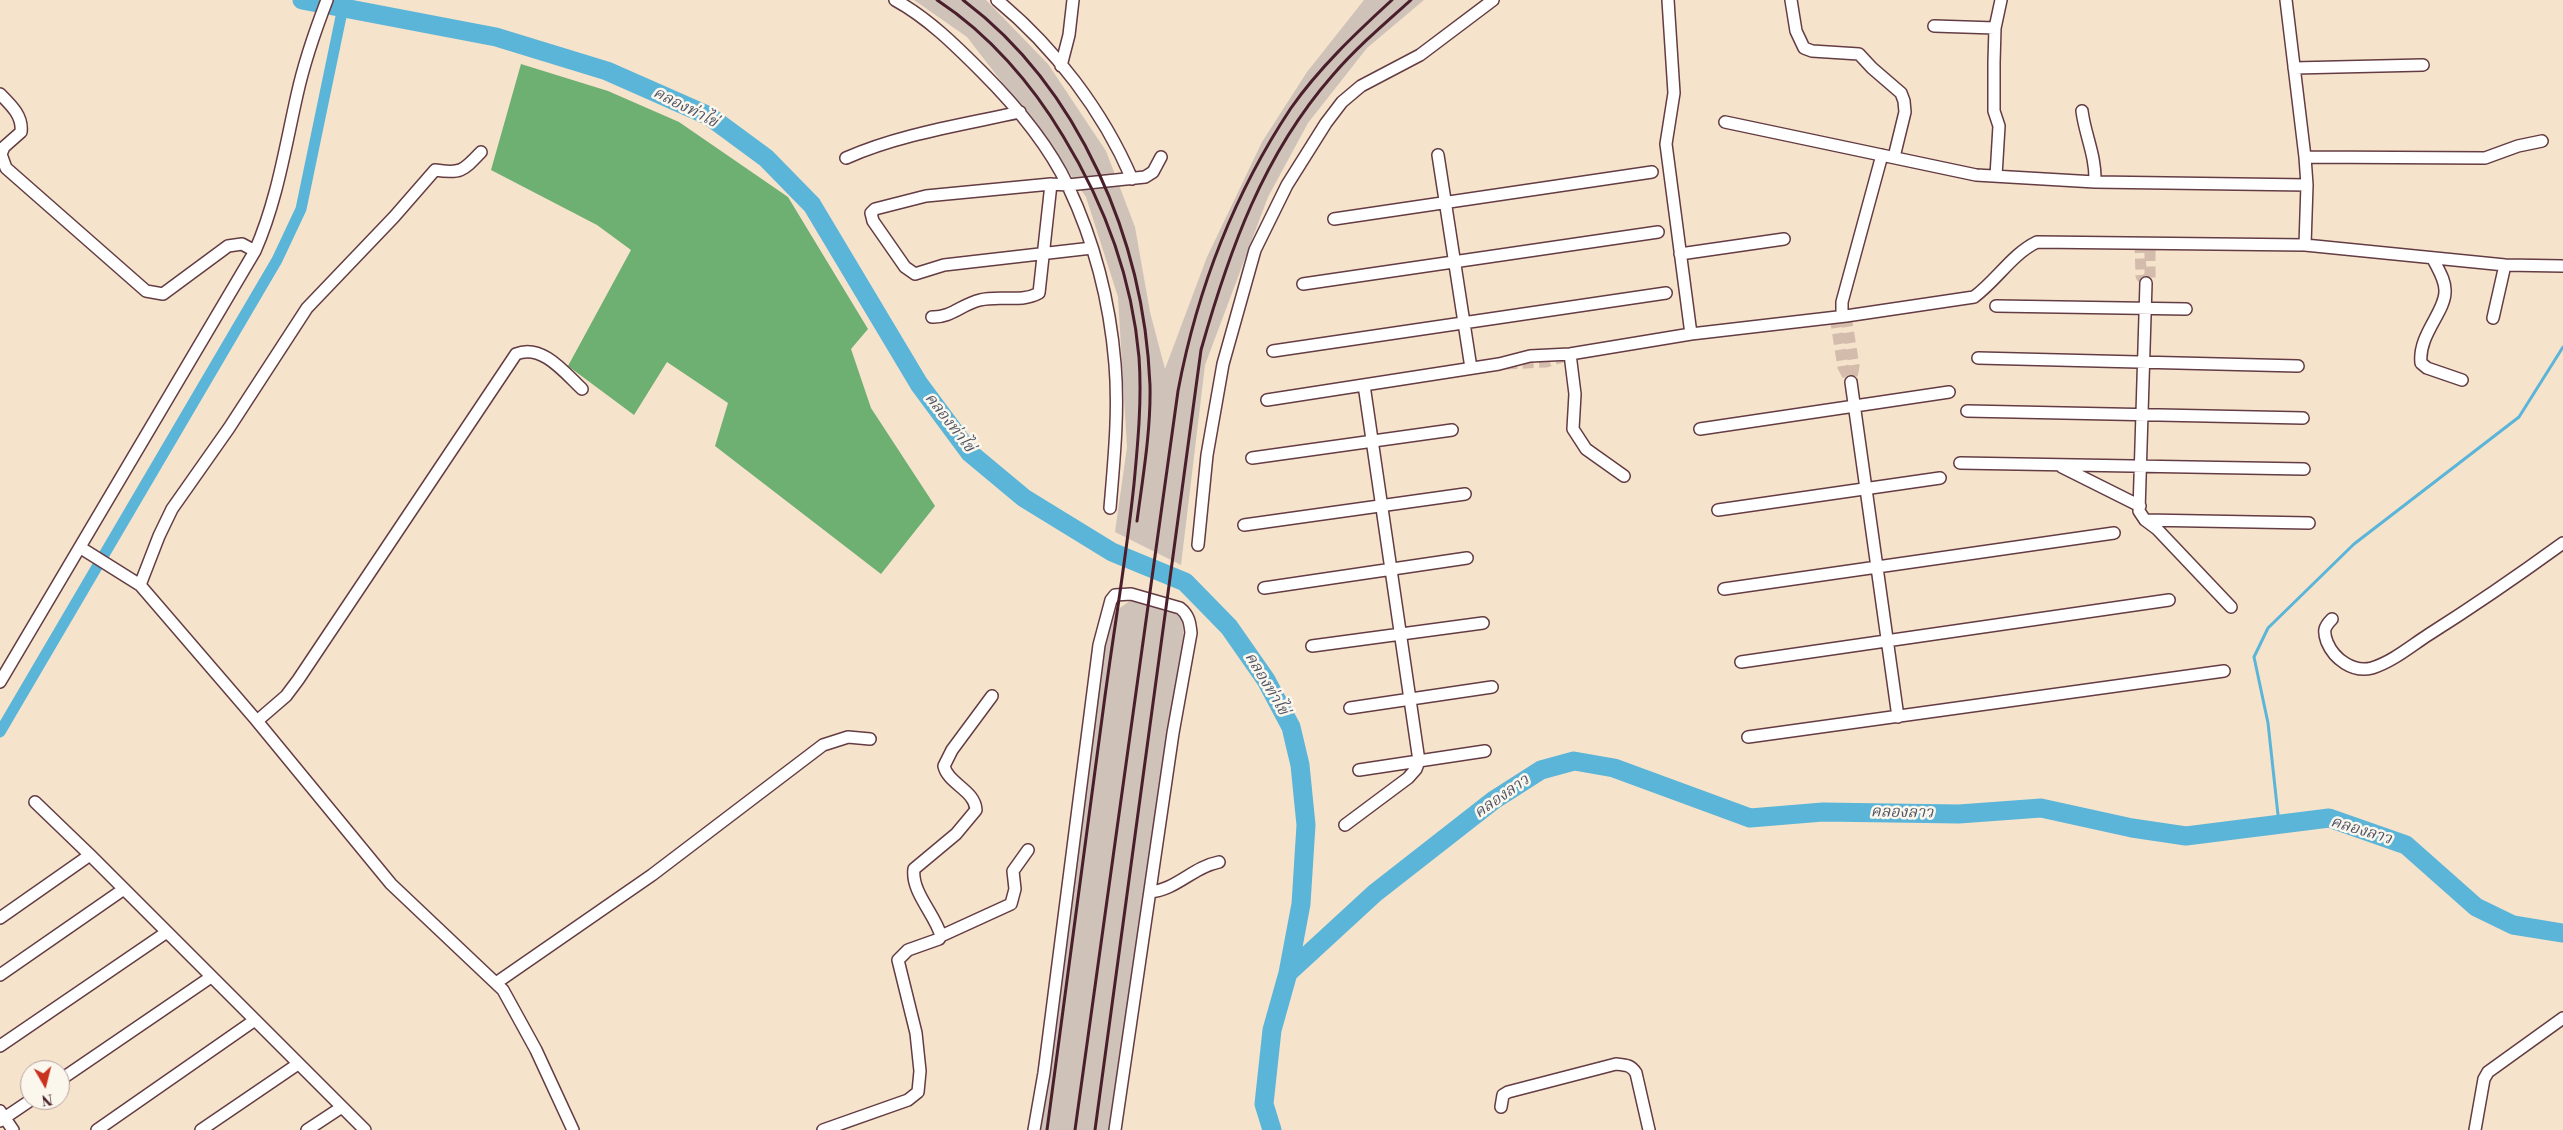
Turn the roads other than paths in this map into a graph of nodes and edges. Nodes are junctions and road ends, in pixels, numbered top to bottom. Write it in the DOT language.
graph roads {
  1 [pos="327,0"];
  2 [pos="895,0"];
  3 [pos="997,0"];
  4 [pos="1073,0"];
  5 [pos="1493,0"];
  6 [pos="1668,0"];
  7 [pos="1791,0"];
  8 [pos="2001,0"];
  9 [pos="2286,0"];
  10 [pos="1934,26"];
  11 [pos="1996,28"];
  12 [pos="2423,65"];
  13 [pos="1061,66"];
  14 [pos="2294,68"];
  15 [pos="0,94"];
  16 [pos="2082,111"];
  17 [pos="1020,112"];
  18 [pos="1725,122"];
  19 [pos="2542,141"];
  20 [pos="481,152"];
  21 [pos="1438,155"];
  22 [pos="1888,156"];
  23 [pos="1161,157"];
  24 [pos="2305,157"];
  25 [pos="846,158"];
  26 [pos="1652,172"];
  27 [pos="1996,176"];
  28 [pos="1132,178"];
  29 [pos="2095,182"];
  30 [pos="1052,184"];
  31 [pos="2307,185"];
  32 [pos="1068,186"];
  33 [pos="1446,202"];
  34 [pos="1334,219"];
  35 [pos="1658,232"];
  36 [pos="1784,239"];
  37 [pos="2305,245"];
  38 [pos="1092,248"];
  39 [pos="255,251"];
  40 [pos="1045,252"];
  41 [pos="1680,254"];
  42 [pos="2433,259"];
  43 [pos="1455,263"];
  44 [pos="2505,265"];
  45 [pos="2563,266"];
  46 [pos="2146,283"];
  47 [pos="1303,284"];
  48 [pos="1666,293"];
  49 [pos="1996,306"];
  50 [pos="2146,308"];
  51 [pos="2186,309"];
  52 [pos="1842,316"];
  53 [pos="932,317"];
  54 [pos="2493,318"];
  55 [pos="1464,324"];
  56 [pos="1690,334"];
  57 [pos="1273,351"];
  58 [pos="1570,354"];
  59 [pos="1978,358"];
  60 [pos="2144,362"];
  61 [pos="2298,366"];
  62 [pos="1471,368"];
  63 [pos="2462,380"];
  64 [pos="1851,382"];
  65 [pos="1364,385"];
  66 [pos="582,390"];
  67 [pos="1949,392"];
  68 [pos="1267,400"];
  69 [pos="1855,406"];
  70 [pos="1966,411"];
  71 [pos="2144,415"];
  72 [pos="2303,418"];
  73 [pos="1700,429"];
  74 [pos="1452,430"];
  75 [pos="1372,440"];
  76 [pos="1252,458"];
  77 [pos="1960,463"];
  78 [pos="2058,465"];
  79 [pos="2141,467"];
  80 [pos="2304,469"];
  81 [pos="1624,476"];
  82 [pos="1940,478"];
  83 [pos="1866,489"];
  84 [pos="1466,494"];
  85 [pos="1382,504"];
  86 [pos="2140,506"];
  87 [pos="1110,508"];
  88 [pos="1718,510"];
  89 [pos="2145,520"];
  90 [pos="2310,523"];
  91 [pos="1244,525"];
  92 [pos="2114,533"];
  93 [pos="2563,543"];
  94 [pos="1198,544"];
  95 [pos="85,551"];
  96 [pos="1467,558"];
  97 [pos="1391,568"];
  98 [pos="1878,568"];
  99 [pos="140,585"];
  100 [pos="1264,588"];
  101 [pos="1724,590"];
  102 [pos="2169,600"];
  103 [pos="2231,607"];
  104 [pos="2332,619"];
  105 [pos="1483,624"];
  106 [pos="1400,634"];
  107 [pos="1888,641"];
  108 [pos="1312,646"];
  109 [pos="1742,662"];
  110 [pos="2224,671"];
  111 [pos="0,682"];
  112 [pos="1492,687"];
  113 [pos="992,696"];
  114 [pos="1410,699"];
  115 [pos="1350,708"];
  116 [pos="1898,716"];
  117 [pos="257,721"];
  118 [pos="1748,738"];
  119 [pos="870,739"];
  120 [pos="1485,751"];
  121 [pos="1419,761"];
  122 [pos="1359,770"];
  123 [pos="35,802"];
  124 [pos="1345,825"];
  125 [pos="1028,850"];
  126 [pos="90,856"];
  127 [pos="1219,862"];
  128 [pos="124,889"];
  129 [pos="1150,892"];
  130 [pos="2,913"];
  131 [pos="167,932"];
  132 [pos="941,936"];
  133 [pos="0,975"];
  134 [pos="212,976"];
  135 [pos="496,983"];
  136 [pos="2563,1018"];
  137 [pos="255,1020"];
  138 [pos="0,1046"];
  139 [pos="298,1064"];
  140 [pos="70,1073"];
  141 [pos="20,1106"];
  142 [pos="342,1107"];
  143 [pos="1501,1107"];
  144 [pos="2,1116"];
  145 [pos="13,1130"];
  146 [pos="97,1130"];
  147 [pos="201,1130"];
  148 [pos="307,1130"];
  149 [pos="365,1130"];
  150 [pos="573,1130"];
  151 [pos="823,1130"];
  152 [pos="1034,1130"];
  153 [pos="1115,1130"];
  154 [pos="1649,1130"];
  155 [pos="2475,1130"];
  1 -- 39 [label="street"];
  2 -- 17 [label="street"];
  3 -- 13 [label="street"];
  4 -- 13 [label="street"];
  5 -- 94 [label="street"];
  6 -- 41 [label="street"];
  7 -- 22 [label="street"];
  8 -- 11 [label="street"];
  9 -- 14 [label="street"];
  10 -- 11 [label="street"];
  11 -- 27 [label="street"];
  12 -- 14 [label="street"];
  13 -- 28 [label="street"];
  14 -- 24 [label="street"];
  15 -- 39 [label="street"];
  16 -- 29 [label="street"];
  17 -- 25 [label="street"];
  17 -- 32 [label="street"];
  18 -- 22 [label="street"];
  19 -- 24 [label="street"];
  20 -- 99 [label="street"];
  21 -- 33 [label="street"];
  22 -- 27 [label="street"];
  22 -- 52 [label="street"];
  23 -- 28 [label="street"];
  24 -- 31 [label="street"];
  26 -- 33 [label="street"];
  27 -- 29 [label="street"];
  28 -- 32 [label="street"];
  29 -- 31 [label="street"];
  30 -- 32 [label="street"];
  30 -- 40 [label="street"];
  30 -- 40 [label="street"];
  31 -- 37 [label="street"];
  32 -- 38 [label="street"];
  33 -- 34 [label="street"];
  33 -- 43 [label="street"];
  35 -- 43 [label="street"];
  36 -- 41 [label="street"];
  37 -- 42 [label="street"];
  37 -- 52 [label="street"];
  38 -- 40 [label="street"];
  38 -- 87 [label="street"];
  39 -- 95 [label="street"];
  40 -- 53 [label="street"];
  41 -- 56 [label="street"];
  42 -- 44 [label="street"];
  42 -- 63 [label="street"];
  43 -- 47 [label="street"];
  43 -- 55 [label="street"];
  44 -- 45 [label="street"];
  44 -- 54 [label="street"];
  46 -- 50 [label="street"];
  48 -- 55 [label="street"];
  49 -- 50 [label="street"];
  50 -- 51 [label="street"];
  50 -- 60 [label="street"];
  52 -- 56 [label="street"];
  55 -- 57 [label="street"];
  55 -- 62 [label="street"];
  56 -- 58 [label="street"];
  58 -- 62 [label="street"];
  58 -- 81 [label="street"];
  59 -- 60 [label="street"];
  60 -- 61 [label="street"];
  60 -- 71 [label="street"];
  62 -- 65 [label="street"];
  64 -- 69 [label="street"];
  65 -- 68 [label="street"];
  65 -- 75 [label="street"];
  66 -- 117 [label="street"];
  67 -- 69 [label="street"];
  69 -- 73 [label="street"];
  69 -- 83 [label="street"];
  70 -- 71 [label="street"];
  71 -- 72 [label="street"];
  71 -- 79 [label="street"];
  74 -- 75 [label="street"];
  75 -- 76 [label="street"];
  75 -- 85 [label="street"];
  77 -- 78 [label="street"];
  78 -- 79 [label="street"];
  78 -- 86 [label="street"];
  79 -- 80 [label="street"];
  79 -- 86 [label="street"];
  82 -- 83 [label="street"];
  83 -- 88 [label="street"];
  83 -- 98 [label="street"];
  84 -- 85 [label="street"];
  85 -- 91 [label="street"];
  85 -- 97 [label="street"];
  86 -- 89 [label="street"];
  89 -- 90 [label="street"];
  89 -- 103 [label="street"];
  92 -- 98 [label="street"];
  93 -- 104 [label="street"];
  95 -- 99 [label="street"];
  95 -- 111 [label="street"];
  96 -- 97 [label="street"];
  97 -- 100 [label="street"];
  97 -- 106 [label="street"];
  98 -- 101 [label="street"];
  98 -- 107 [label="street"];
  99 -- 117 [label="street"];
  102 -- 107 [label="street"];
  105 -- 106 [label="street"];
  106 -- 108 [label="street"];
  106 -- 114 [label="street"];
  107 -- 109 [label="street"];
  107 -- 116 [label="street"];
  110 -- 116 [label="street"];
  112 -- 114 [label="street"];
  113 -- 132 [label="street"];
  114 -- 115 [label="street"];
  114 -- 121 [label="street"];
  116 -- 118 [label="street"];
  117 -- 135 [label="street"];
  119 -- 135 [label="street"];
  120 -- 121 [label="street"];
  121 -- 122 [label="street"];
  121 -- 124 [label="street"];
  123 -- 126 [label="street"];
  125 -- 132 [label="street"];
  126 -- 128 [label="street"];
  126 -- 130 [label="street"];
  127 -- 129 [label="street"];
  128 -- 131 [label="street"];
  128 -- 133 [label="street"];
  129 -- 152 [label="street"];
  129 -- 153 [label="street"];
  131 -- 134 [label="street"];
  131 -- 138 [label="street"];
  132 -- 151 [label="street"];
  134 -- 137 [label="street"];
  134 -- 140 [label="street"];
  135 -- 150 [label="street"];
  136 -- 155 [label="street"];
  137 -- 139 [label="street"];
  137 -- 146 [label="street"];
  139 -- 142 [label="street"];
  139 -- 147 [label="street"];
  141 -- 144 [label="street"];
  142 -- 148 [label="street"];
  142 -- 149 [label="street"];
  143 -- 154 [label="street"];
  144 -- 145 [label="street"];
}
